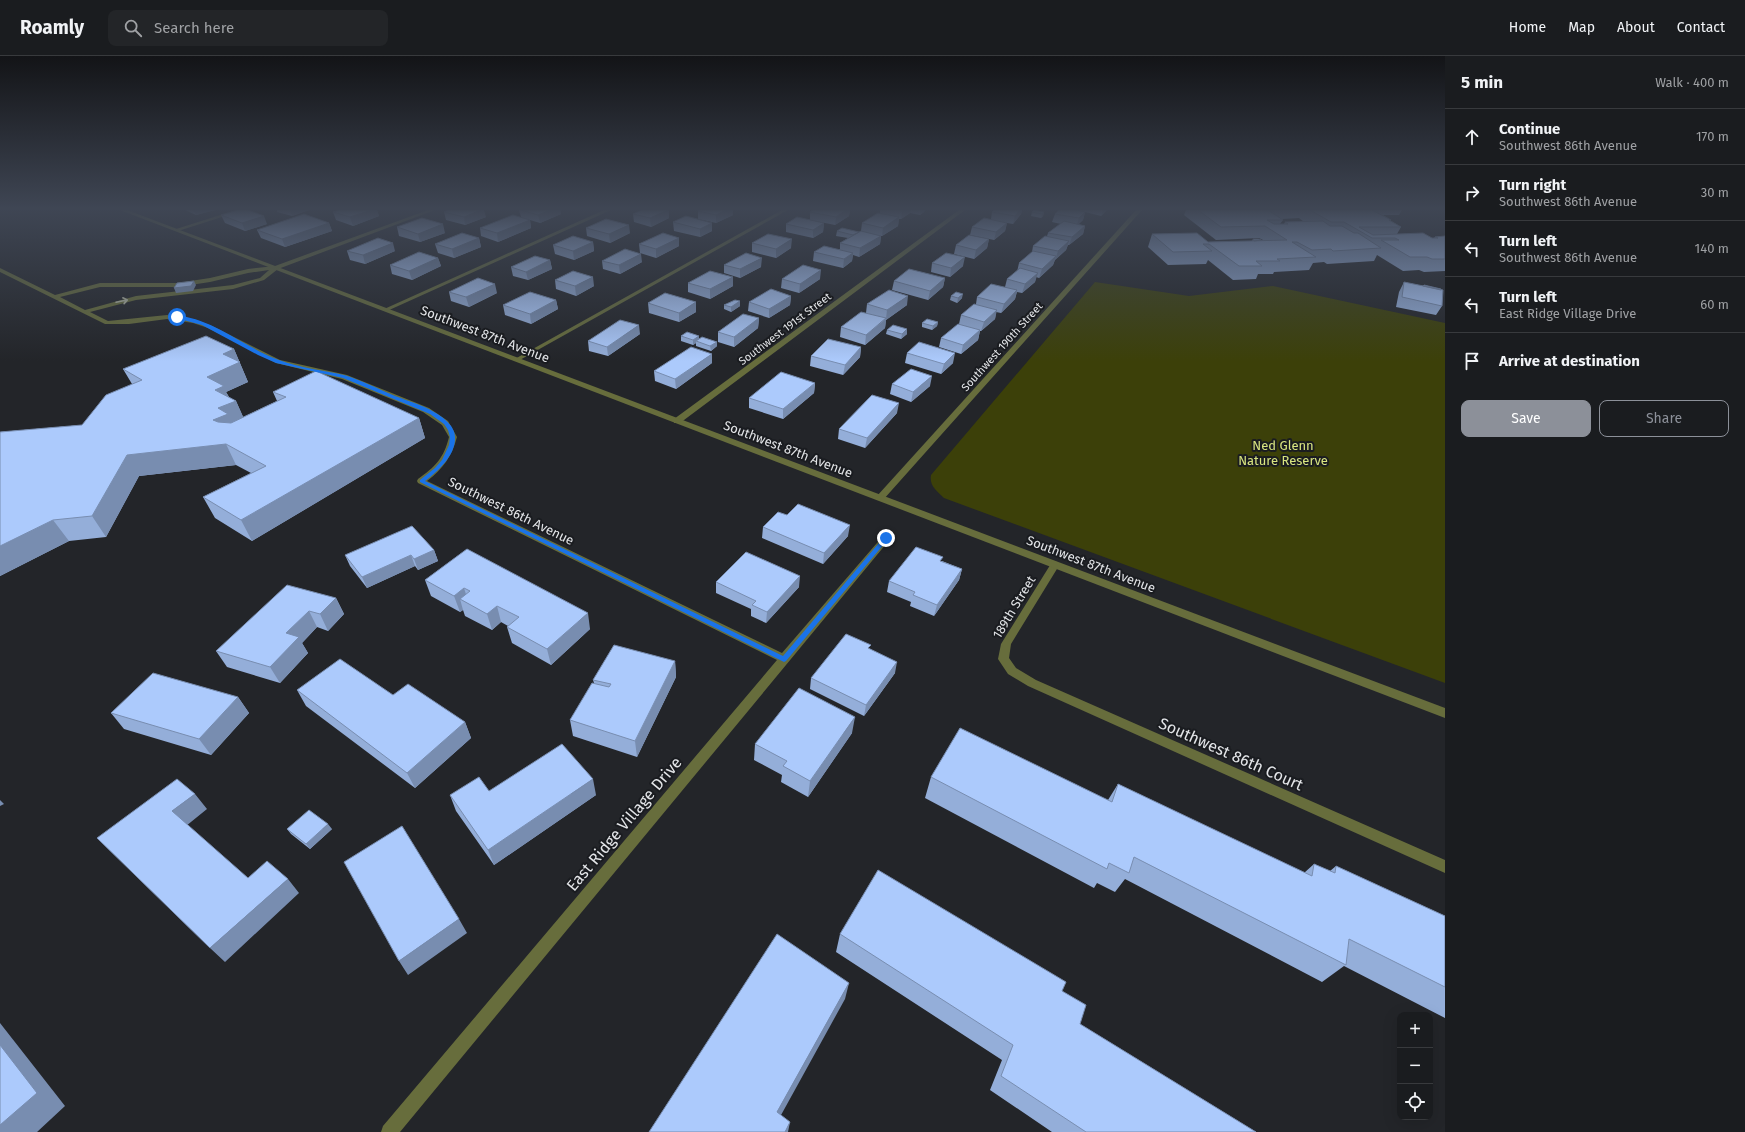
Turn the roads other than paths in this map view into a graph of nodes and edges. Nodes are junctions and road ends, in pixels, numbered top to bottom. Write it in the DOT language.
graph roads {
  1 [pos="256,260"];
  2 [pos="297,260"];
  3 [pos="496,260"];
  4 [pos="695,260"];
  5 [pos="894,260"];
  6 [pos="1094,260"];
  7 [pos="276,268"];
  8 [pos="0,270"];
  9 [pos="210,280"];
  10 [pos="157,286"];
  11 [pos="210,291"];
  12 [pos="54,297"];
  13 [pos="149,297"];
  14 [pos="385,310"];
  15 [pos="85,312"];
  16 [pos="516,360"];
  17 [pos="677,421"];
  18 [pos="880,498"];
  19 [pos="886,538"];
  20 [pos="1055,564"];
  21 [pos="784,659"];
  22 [pos="1007,665"];
  23 [pos="1445,713"];
  24 [pos="1445,868"];
  25 [pos="389,1132"];
  1 -- 7 [label="street, Southwest 87th Avenue"];
  2 -- 7 [label="street"];
  3 -- 14 [label="street"];
  4 -- 16 [label="street"];
  5 -- 17 [label="street, Southwest 191st Street"];
  6 -- 18 [label="street, Southwest 190th Street"];
  7 -- 9 [label="street"];
  7 -- 11 [label="street"];
  7 -- 14 [label="street, Southwest 87th Avenue"];
  8 -- 12 [label="street, Southwest 86th Avenue"];
  9 -- 10 [label="street"];
  9 -- 11 [label="street"];
  10 -- 12 [label="street"];
  10 -- 13 [label="street"];
  11 -- 13 [label="street"];
  12 -- 15 [label="street, Southwest 86th Avenue"];
  15 -- 13 [label="street, one-way"];
  14 -- 16 [label="street, Southwest 87th Avenue"];
  15 -- 21 [label="street, Southwest 86th Avenue"];
  16 -- 17 [label="street, Southwest 87th Avenue"];
  17 -- 18 [label="street, Southwest 87th Avenue"];
  18 -- 20 [label="street, Southwest 87th Avenue"];
  19 -- 21 [label="street, East Ridge Village Drive"];
  20 -- 22 [label="street, 189th Street"];
  20 -- 23 [label="street, Southwest 87th Avenue"];
  21 -- 25 [label="street, East Ridge Village Drive"];
  22 -- 24 [label="street, Southwest 86th Court"];
}
